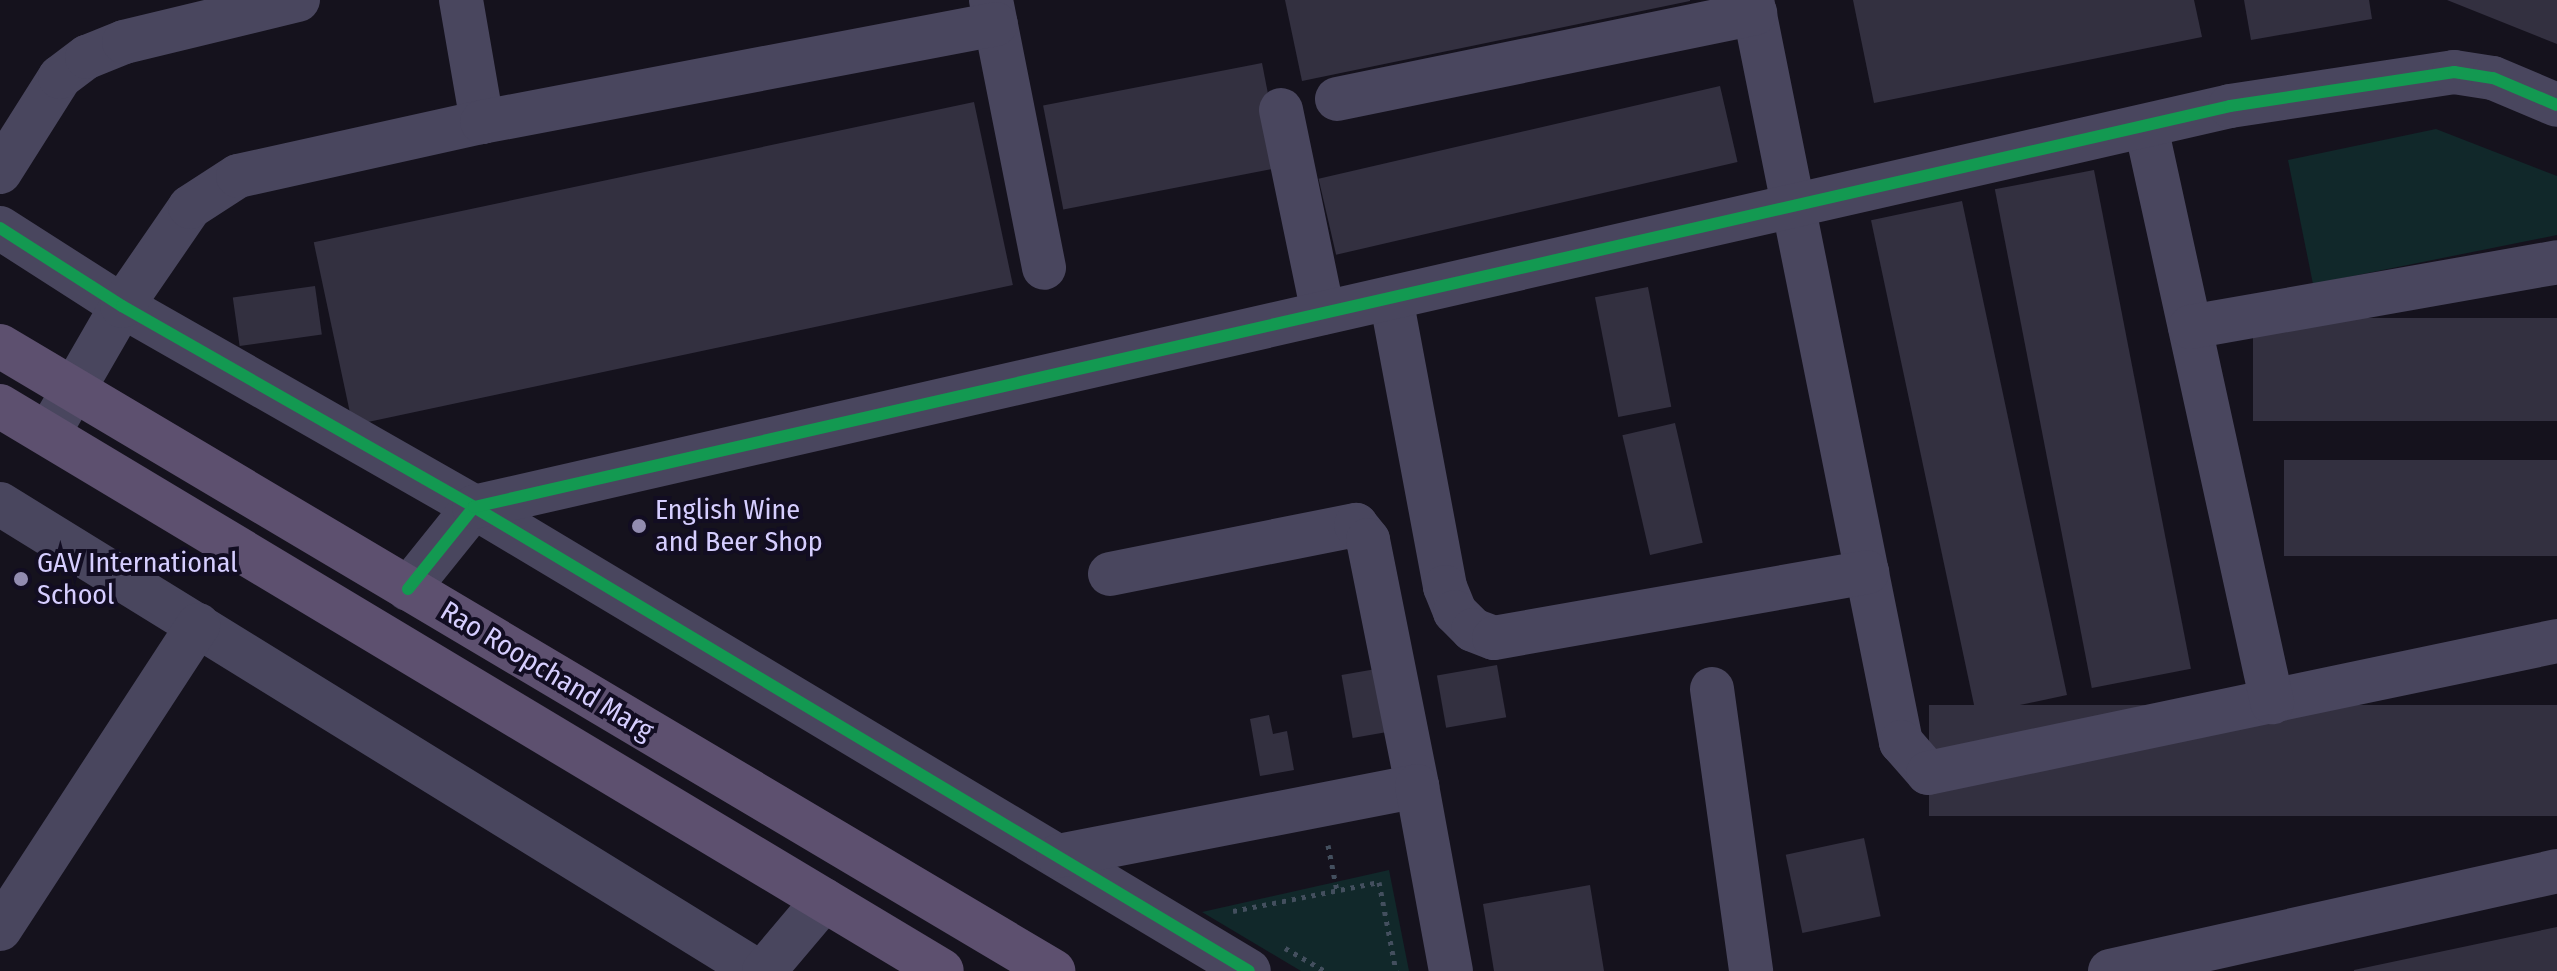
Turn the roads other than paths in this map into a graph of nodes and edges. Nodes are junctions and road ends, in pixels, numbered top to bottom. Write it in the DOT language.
graph roads {
  1 [pos="298,0"];
  2 [pos="461,0"];
  3 [pos="1754,7"];
  4 [pos="994,12"];
  5 [pos="1337,99"];
  6 [pos="2557,105"];
  7 [pos="1281,110"];
  8 [pos="482,122"];
  9 [pos="2146,127"];
  10 [pos="0,172"];
  11 [pos="1794,207"];
  12 [pos="0,228"];
  13 [pos="2557,262"];
  14 [pos="1044,268"];
  15 [pos="1391,298"];
  16 [pos="122,306"];
  17 [pos="1323,313"];
  18 [pos="2190,327"];
  19 [pos="0,346"];
  20 [pos="73,390"];
  21 [pos="0,406"];
  22 [pos="48,434"];
  23 [pos="0,504"];
  24 [pos="474,507"];
  25 [pos="1867,572"];
  26 [pos="1110,574"];
  27 [pos="408,589"];
  28 [pos="198,625"];
  29 [pos="2557,641"];
  30 [pos="1712,689"];
  31 [pos="2272,702"];
  32 [pos="1417,786"];
  33 [pos="1058,856"];
  34 [pos="2557,871"];
  35 [pos="824,900"];
  36 [pos="0,929"];
  37 [pos="1262,956"];
  38 [pos="757,971"];
  39 [pos="764,971"];
  40 [pos="942,971"];
  41 [pos="1053,971"];
  42 [pos="1451,971"];
  43 [pos="1751,971"];
  44 [pos="2110,971"];
  1 -- 10 [label="street"];
  2 -- 8 [label="street"];
  3 -- 5 [label="street"];
  3 -- 11 [label="street"];
  4 -- 8 [label="street"];
  4 -- 14 [label="street"];
  6 -- 9 [label="street"];
  7 -- 17 [label="street"];
  8 -- 16 [label="street"];
  9 -- 11 [label="street"];
  9 -- 18 [label="street"];
  11 -- 15 [label="street"];
  11 -- 25 [label="street"];
  12 -- 16 [label="street"];
  13 -- 18 [label="street"];
  15 -- 17 [label="street"];
  15 -- 25 [label="street"];
  16 -- 20 [label="street"];
  16 -- 24 [label="street"];
  17 -- 24 [label="street"];
  18 -- 31 [label="street"];
  19 -- 20 [label="main road, Rao Roopchand Marg"];
  20 -- 22 [label="street"];
  20 -- 27 [label="main road, Rao Roopchand Marg"];
  21 -- 22 [label="main road, Rao Roopchand Marg"];
  22 -- 35 [label="main road, Rao Roopchand Marg"];
  23 -- 28 [label="street"];
  24 -- 27 [label="street"];
  24 -- 33 [label="street"];
  25 -- 31 [label="street"];
  26 -- 32 [label="street"];
  27 -- 41 [label="main road, Rao Roopchand Marg"];
  28 -- 36 [label="street"];
  28 -- 38 [label="street"];
  29 -- 31 [label="street"];
  30 -- 43 [label="street"];
  32 -- 33 [label="street"];
  32 -- 42 [label="street"];
  33 -- 37 [label="street"];
  34 -- 44 [label="street"];
  35 -- 39 [label="street"];
  35 -- 40 [label="main road, Rao Roopchand Marg"];
}
